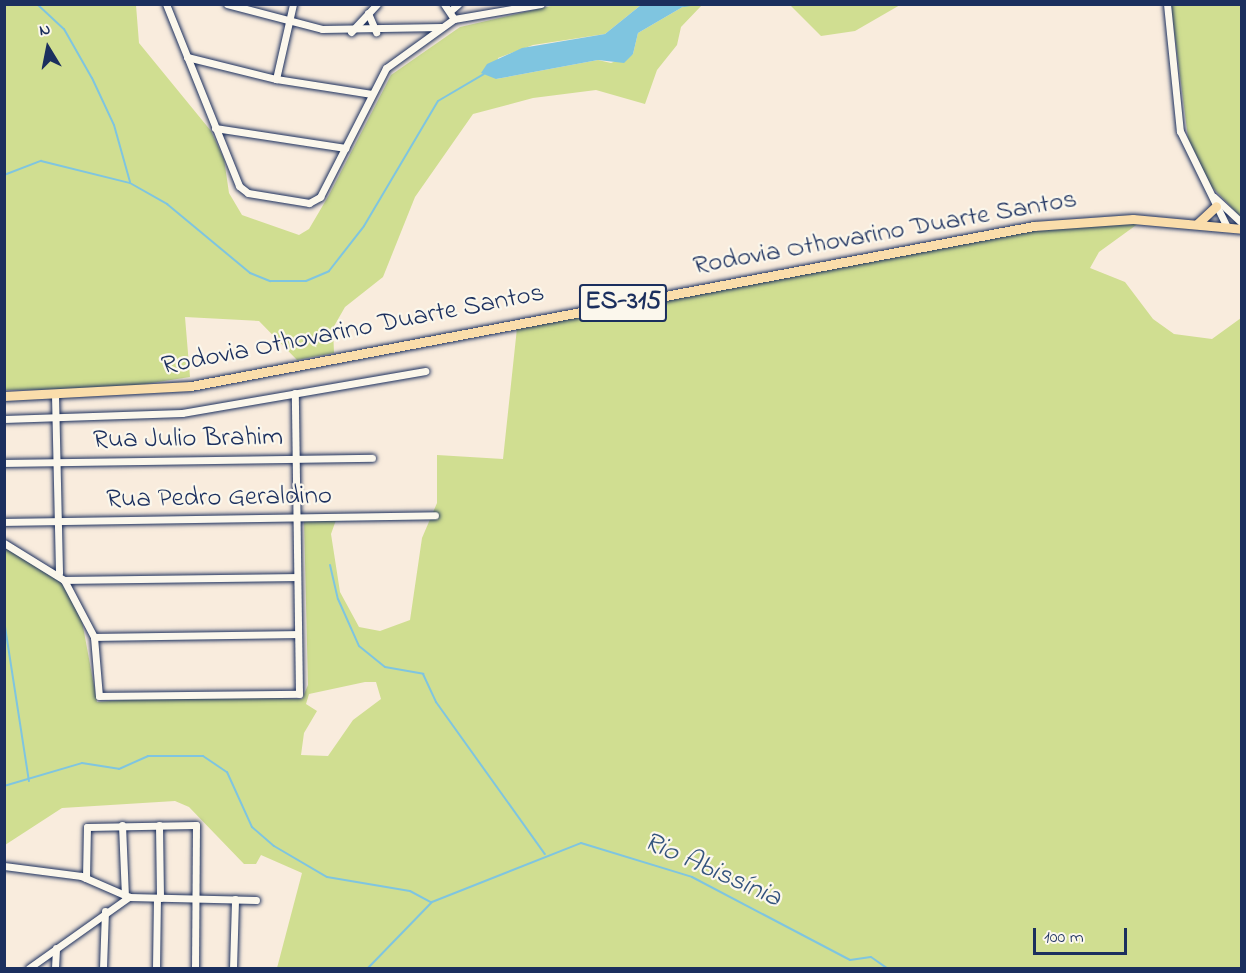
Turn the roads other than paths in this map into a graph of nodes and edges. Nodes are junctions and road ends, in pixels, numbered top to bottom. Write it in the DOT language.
graph roads {
  1 [pos="166,4"];
  2 [pos="227,4"];
  3 [pos="293,4"];
  4 [pos="377,4"];
  5 [pos="444,4"];
  6 [pos="458,4"];
  7 [pos="541,4"];
  8 [pos="1167,4"];
  9 [pos="450,11"];
  10 [pos="368,13"];
  11 [pos="454,19"];
  12 [pos="287,23"];
  13 [pos="442,27"];
  14 [pos="411,29"];
  15 [pos="351,32"];
  16 [pos="376,32"];
  17 [pos="418,44"];
  18 [pos="187,57"];
  19 [pos="276,80"];
  20 [pos="372,94"];
  21 [pos="215,128"];
  22 [pos="345,148"];
  23 [pos="1210,193"];
  24 [pos="1216,206"];
  25 [pos="1242,223"];
  26 [pos="1197,224"];
  27 [pos="1227,227"];
  28 [pos="1242,229"];
  29 [pos="425,371"];
  30 [pos="295,393"];
  31 [pos="55,395"];
  32 [pos="4,396"];
  33 [pos="56,418"];
  34 [pos="4,419"];
  35 [pos="372,458"];
  36 [pos="295,459"];
  37 [pos="57,462"];
  38 [pos="4,463"];
  39 [pos="435,515"];
  40 [pos="296,518"];
  41 [pos="4,522"];
  42 [pos="58,522"];
  43 [pos="4,543"];
  44 [pos="59,573"];
  45 [pos="297,578"];
  46 [pos="64,580"];
  47 [pos="298,634"];
  48 [pos="94,637"];
  49 [pos="122,825"];
  50 [pos="159,825"];
  51 [pos="4,866"];
  52 [pos="86,878"];
  53 [pos="127,896"];
  54 [pos="158,898"];
  55 [pos="196,899"];
  56 [pos="235,899"];
  57 [pos="256,900"];
  58 [pos="105,911"];
  59 [pos="56,948"];
  60 [pos="29,969"];
  61 [pos="55,969"];
  62 [pos="104,969"];
  63 [pos="156,969"];
  64 [pos="195,969"];
  65 [pos="233,969"];
  1 -- 18 [label="street"];
  2 -- 12 [label="street"];
  3 -- 12 [label="street"];
  4 -- 10 [label="street"];
  5 -- 9 [label="street"];
  6 -- 9 [label="street"];
  7 -- 11 [label="street"];
  8 -- 23 [label="street"];
  9 -- 11 [label="street"];
  10 -- 15 [label="street"];
  10 -- 16 [label="street"];
  11 -- 13 [label="street"];
  12 -- 15 [label="street"];
  12 -- 19 [label="street"];
  13 -- 14 [label="street"];
  13 -- 17 [label="street"];
  14 -- 16 [label="street"];
  14 -- 17 [label="street"];
  15 -- 16 [label="street"];
  17 -- 20 [label="street"];
  18 -- 19 [label="street"];
  18 -- 21 [label="street"];
  19 -- 20 [label="street"];
  20 -- 22 [label="street"];
  21 -- 22 [label="street"];
  21 -- 22 [label="street"];
  23 -- 24 [label="street"];
  23 -- 25 [label="street"];
  24 -- 26 [label="main road"];
  24 -- 27 [label="street"];
  26 -- 27 [label="main road, Rodovia Othovarino Duarte Santos / ES-315"];
  26 -- 31 [label="main road, Rodovia Othovarino Duarte Santos / ES-315"];
  27 -- 28 [label="main road, Rodovia Othovarino Duarte Santos / ES-315"];
  29 -- 30 [label="street"];
  30 -- 33 [label="street"];
  30 -- 36 [label="street"];
  31 -- 32 [label="main road, Rodovia Othovarino Duarte Santos / ES-315"];
  31 -- 33 [label="street"];
  33 -- 34 [label="street"];
  33 -- 37 [label="street"];
  35 -- 36 [label="street, Rua Julio Brahim"];
  36 -- 37 [label="street, Rua Julio Brahim"];
  36 -- 40 [label="street"];
  37 -- 38 [label="street, Rua Julio Brahim"];
  37 -- 42 [label="street"];
  39 -- 40 [label="street, Rua Pedro Geraldino"];
  40 -- 42 [label="street, Rua Pedro Geraldino"];
  40 -- 45 [label="street"];
  41 -- 42 [label="street, Rua Pedro Geraldino"];
  42 -- 44 [label="street"];
  43 -- 44 [label="street"];
  44 -- 46 [label="street"];
  45 -- 46 [label="street"];
  45 -- 47 [label="street"];
  46 -- 48 [label="street"];
  47 -- 48 [label="street"];
  47 -- 48 [label="street"];
  49 -- 50 [label="street"];
  49 -- 52 [label="street"];
  49 -- 53 [label="street"];
  50 -- 54 [label="street"];
  50 -- 55 [label="street"];
  51 -- 52 [label="street"];
  52 -- 53 [label="street"];
  53 -- 54 [label="street"];
  53 -- 58 [label="street"];
  54 -- 55 [label="street"];
  54 -- 63 [label="street"];
  55 -- 56 [label="street"];
  55 -- 64 [label="street"];
  56 -- 57 [label="street"];
  56 -- 65 [label="street"];
  58 -- 59 [label="street"];
  58 -- 62 [label="street"];
  59 -- 60 [label="street"];
  59 -- 61 [label="street"];
}
